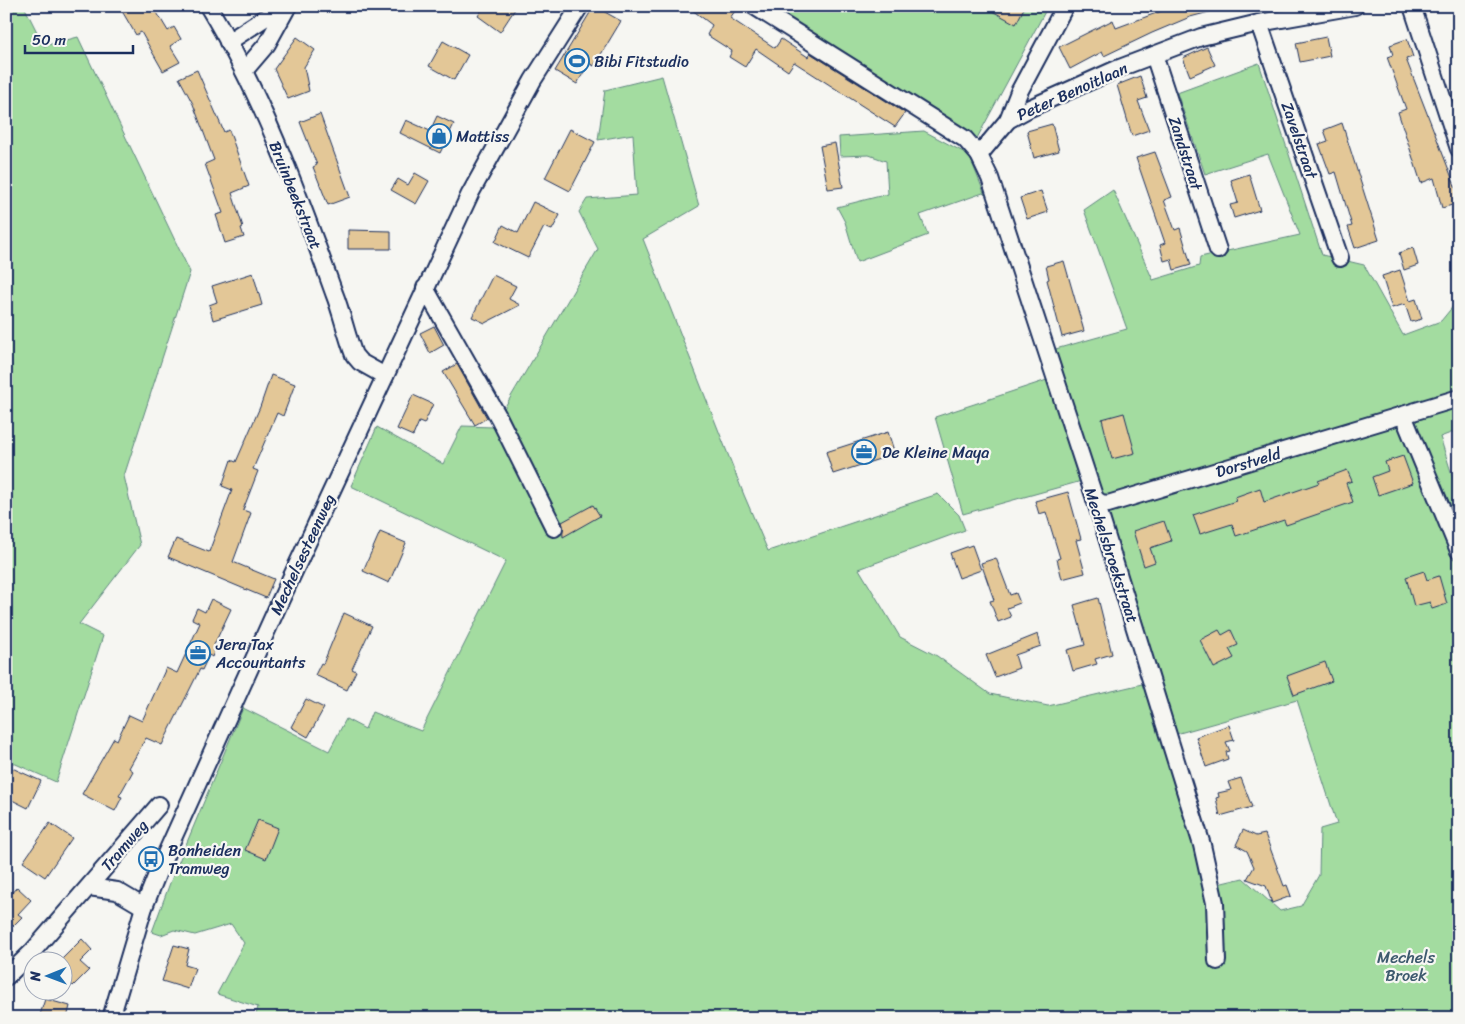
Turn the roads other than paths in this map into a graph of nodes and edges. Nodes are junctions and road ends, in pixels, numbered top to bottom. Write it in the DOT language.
graph roads {
  1 [pos="208,6"];
  2 [pos="580,6"];
  3 [pos="754,6"];
  4 [pos="1065,6"];
  5 [pos="1355,6"];
  6 [pos="1412,6"];
  7 [pos="287,8"];
  8 [pos="1259,23"];
  9 [pos="228,42"];
  10 [pos="1154,56"];
  11 [pos="244,71"];
  12 [pos="1008,120"];
  13 [pos="1459,149"];
  14 [pos="979,155"];
  15 [pos="1218,250"];
  16 [pos="1340,258"];
  17 [pos="426,288"];
  18 [pos="385,376"];
  19 [pos="1459,398"];
  20 [pos="1403,416"];
  21 [pos="1095,499"];
  22 [pos="554,528"];
  23 [pos="1459,551"];
  24 [pos="159,804"];
  25 [pos="90,887"];
  26 [pos="144,907"];
  27 [pos="1217,960"];
  28 [pos="6,977"];
  29 [pos="111,1018"];
  1 -- 9 [label="street, Bruinbeekstraat"];
  2 -- 17 [label="street, Mechelsesteenweg"];
  3 -- 14 [label="street"];
  4 -- 12 [label="street"];
  5 -- 8 [label="street, Peter Benoitlaan"];
  6 -- 13 [label="street"];
  7 -- 9 [label="street"];
  7 -- 11 [label="street"];
  8 -- 10 [label="street, Peter Benoitlaan"];
  8 -- 16 [label="street, Zavelstraat"];
  9 -- 11 [label="street, Bruinbeekstraat"];
  10 -- 12 [label="street, Peter Benoitlaan"];
  10 -- 15 [label="street, Zandstraat"];
  11 -- 18 [label="street, Bruinbeekstraat"];
  12 -- 14 [label="street, Peter Benoitlaan"];
  14 -- 21 [label="street, Mechelsbroekstraat"];
  17 -- 18 [label="street, Mechelsesteenweg"];
  17 -- 22 [label="street"];
  18 -- 26 [label="street, Mechelsesteenweg"];
  19 -- 20 [label="street, Dorstveld"];
  20 -- 21 [label="street, Dorstveld"];
  20 -- 23 [label="street"];
  21 -- 27 [label="street, Mechelsbroekstraat"];
  24 -- 25 [label="street, Tramweg"];
  25 -- 26 [label="street, Tramweg"];
  25 -- 28 [label="street, Tramweg"];
  26 -- 29 [label="street, Mechelsesteenweg"];
}
